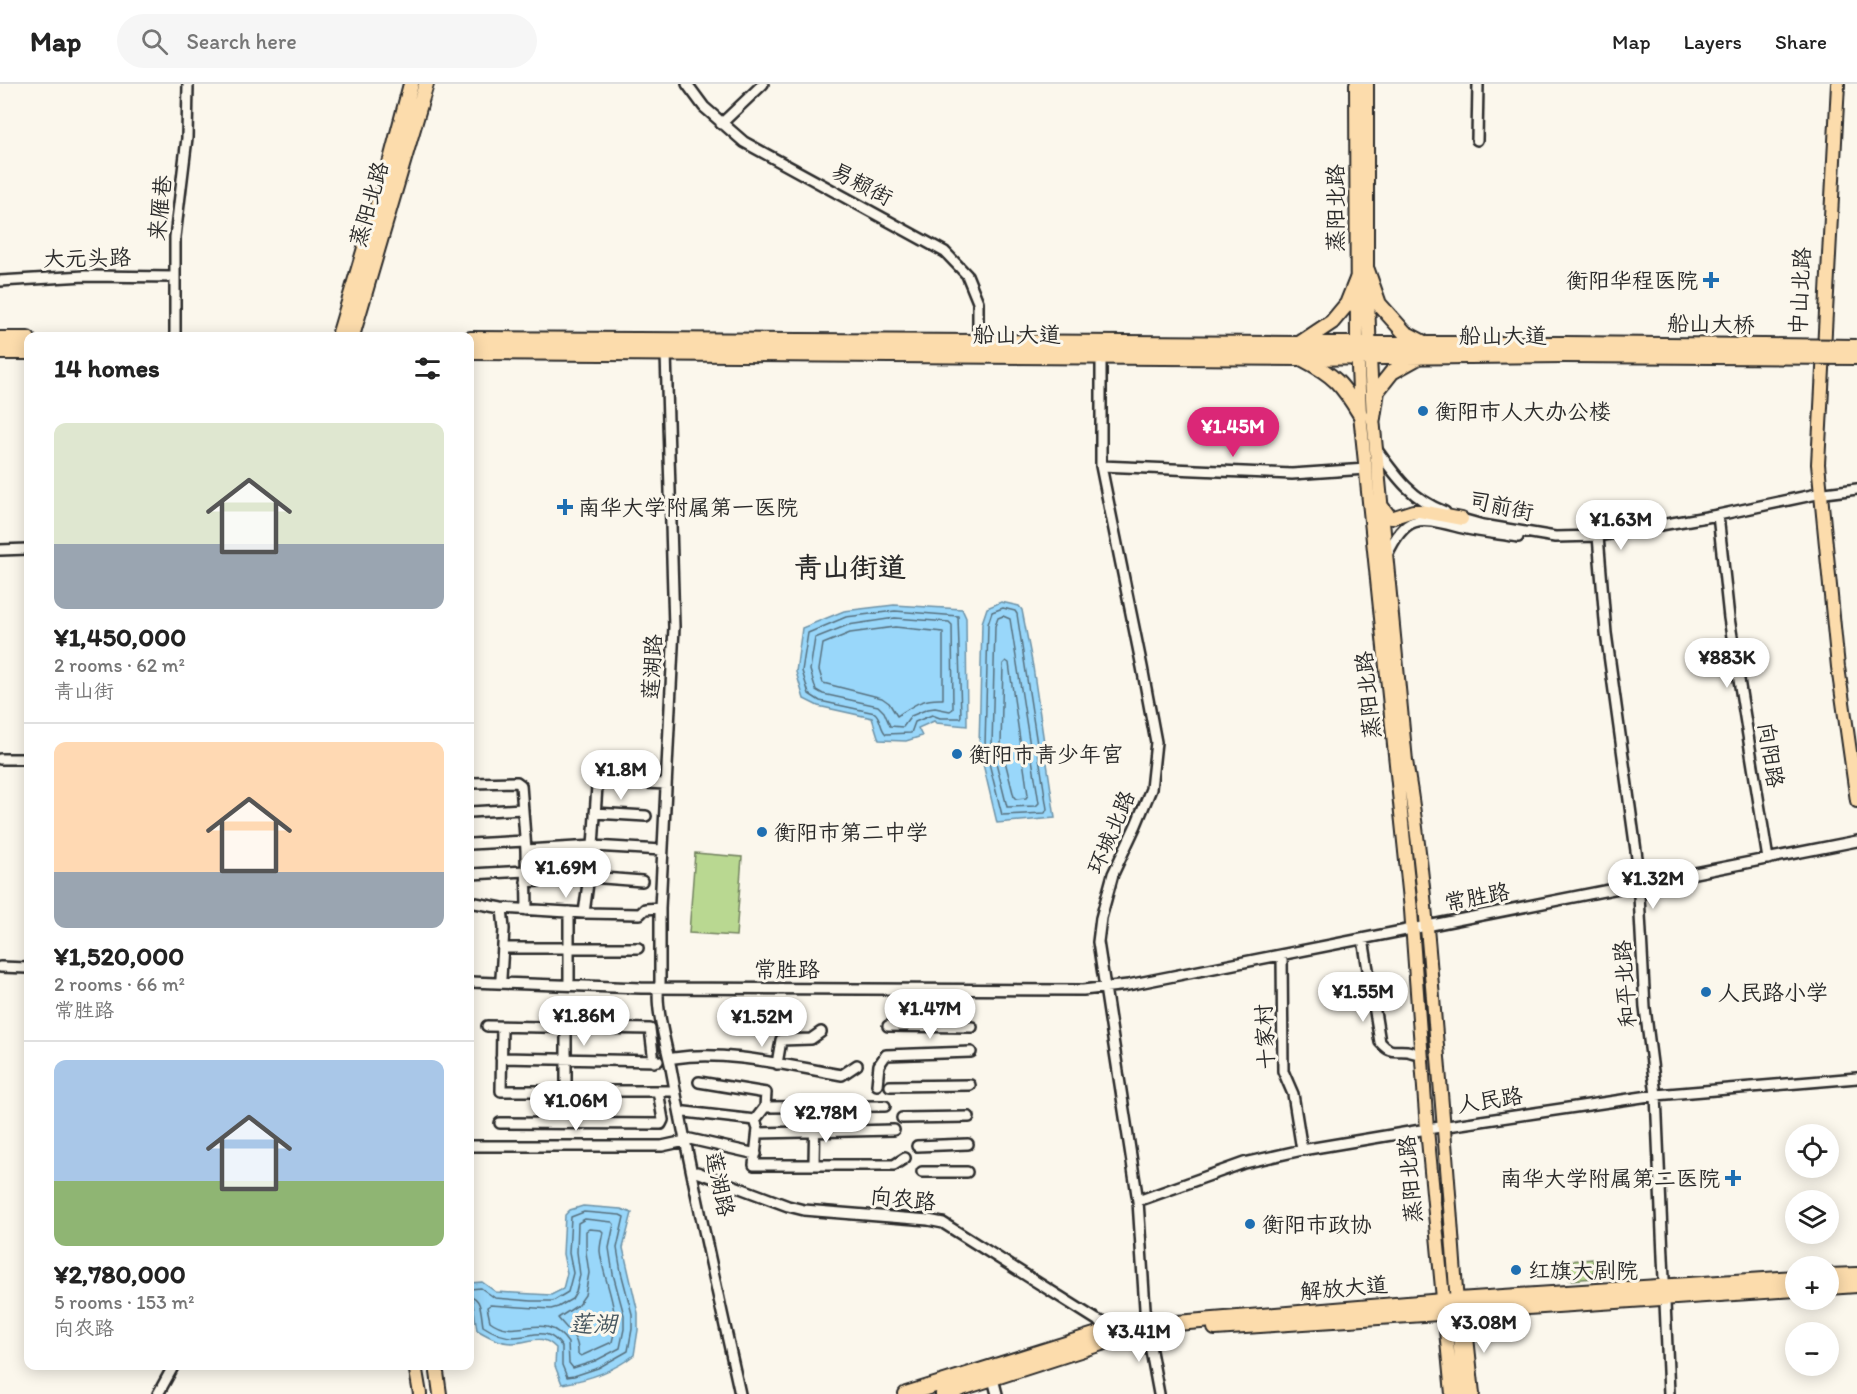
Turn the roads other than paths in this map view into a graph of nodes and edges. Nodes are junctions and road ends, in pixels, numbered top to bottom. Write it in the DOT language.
graph roads {
  1 [pos="188,84"];
  2 [pos="411,84"];
  3 [pos="426,84"];
  4 [pos="687,84"];
  5 [pos="763,84"];
  6 [pos="1356,84"];
  7 [pos="1367,84"];
  8 [pos="1478,84"];
  9 [pos="1832,84"];
  10 [pos="1838,84"];
  11 [pos="721,124"];
  12 [pos="1477,140"];
  13 [pos="1362,274"];
  14 [pos="175,277"];
  15 [pos="0,281"];
  16 [pos="175,332"];
  17 [pos="340,332"];
  18 [pos="353,332"];
  19 [pos="0,339"];
  20 [pos="24,339"];
  21 [pos="474,339"];
  22 [pos="978,342"];
  23 [pos="1857,347"];
  24 [pos="1423,350"];
  25 [pos="1565,350"];
  26 [pos="1300,351"];
  27 [pos="1363,351"];
  28 [pos="0,352"];
  29 [pos="24,352"];
  30 [pos="474,352"];
  31 [pos="666,353"];
  32 [pos="1101,356"];
  33 [pos="1857,357"];
  34 [pos="1367,416"];
  35 [pos="1376,448"];
  36 [pos="1101,466"];
  37 [pos="1366,469"];
  38 [pos="1857,489"];
  39 [pos="1857,494"];
  40 [pos="1819,496"];
  41 [pos="1382,505"];
  42 [pos="1718,517"];
  43 [pos="1462,519"];
  44 [pos="1598,539"];
  45 [pos="24,549"];
  46 [pos="0,550"];
  47 [pos="1386,557"];
  48 [pos="0,759"];
  49 [pos="24,759"];
  50 [pos="474,783"];
  51 [pos="666,784"];
  52 [pos="1857,801"];
  53 [pos="522,809"];
  54 [pos="474,812"];
  55 [pos="595,813"];
  56 [pos="646,816"];
  57 [pos="1857,841"];
  58 [pos="474,844"];
  59 [pos="525,845"];
  60 [pos="593,846"];
  61 [pos="662,850"];
  62 [pos="1768,859"];
  63 [pos="526,871"];
  64 [pos="474,874"];
  65 [pos="590,877"];
  66 [pos="642,880"];
  67 [pos="526,882"];
  68 [pos="1638,885"];
  69 [pos="474,903"];
  70 [pos="502,908"];
  71 [pos="660,908"];
  72 [pos="526,910"];
  73 [pos="568,912"];
  74 [pos="584,913"];
  75 [pos="1427,926"];
  76 [pos="1413,929"];
  77 [pos="1363,939"];
  78 [pos="503,948"];
  79 [pos="569,948"];
  80 [pos="639,948"];
  81 [pos="1282,955"];
  82 [pos="0,967"];
  83 [pos="24,968"];
  84 [pos="0,973"];
  85 [pos="24,974"];
  86 [pos="474,976"];
  87 [pos="501,978"];
  88 [pos="569,980"];
  89 [pos="474,982"];
  90 [pos="661,986"];
  91 [pos="1104,987"];
  92 [pos="487,1026"];
  93 [pos="888,1026"];
  94 [pos="502,1027"];
  95 [pos="972,1027"];
  96 [pos="566,1028"];
  97 [pos="821,1032"];
  98 [pos="971,1052"];
  99 [pos="1422,1055"];
  100 [pos="501,1058"];
  101 [pos="671,1059"];
  102 [pos="566,1060"];
  103 [pos="654,1062"];
  104 [pos="777,1064"];
  105 [pos="857,1065"];
  106 [pos="1857,1078"];
  107 [pos="699,1082"];
  108 [pos="877,1085"];
  109 [pos="970,1085"];
  110 [pos="890,1086"];
  111 [pos="566,1091"];
  112 [pos="658,1091"];
  113 [pos="675,1091"];
  114 [pos="1656,1095"];
  115 [pos="815,1106"];
  116 [pos="885,1106"];
  117 [pos="765,1107"];
  118 [pos="685,1112"];
  119 [pos="969,1117"];
  120 [pos="902,1118"];
  121 [pos="755,1120"];
  122 [pos="500,1123"];
  123 [pos="1444,1126"];
  124 [pos="1427,1129"];
  125 [pos="894,1130"];
  126 [pos="815,1131"];
  127 [pos="758,1133"];
  128 [pos="687,1140"];
  129 [pos="968,1144"];
  130 [pos="474,1146"];
  131 [pos="916,1146"];
  132 [pos="1302,1150"];
  133 [pos="756,1154"];
  134 [pos="905,1158"];
  135 [pos="814,1164"];
  136 [pos="697,1172"];
  137 [pos="922,1172"];
  138 [pos="967,1172"];
  139 [pos="1138,1201"];
  140 [pos="1857,1275"];
  141 [pos="1839,1276"];
  142 [pos="1785,1279"];
  143 [pos="1857,1285"];
  144 [pos="1839,1286"];
  145 [pos="1785,1289"];
  146 [pos="1665,1292"];
  147 [pos="1450,1306"];
  148 [pos="1492,1309"];
  149 [pos="1118,1328"];
  150 [pos="1146,1329"];
  151 [pos="171,1370"];
  152 [pos="416,1370"];
  153 [pos="437,1370"];
  154 [pos="993,1379"];
  155 [pos="158,1394"];
  156 [pos="420,1394"];
  157 [pos="440,1394"];
  158 [pos="740,1394"];
  159 [pos="746,1394"];
  160 [pos="906,1394"];
  161 [pos="943,1394"];
  162 [pos="997,1394"];
  163 [pos="1159,1394"];
  164 [pos="1452,1394"];
  165 [pos="1463,1394"];
  166 [pos="1473,1394"];
  167 [pos="1669,1394"];
  1 -- 14 [label="street, 来雁巷"];
  2 -- 17 [label="highway, 蒸阳北路"];
  3 -- 18 [label="highway, 蒸阳北路"];
  4 -- 11 [label="street, 易赖街"];
  5 -- 11 [label="street"];
  6 -- 13 [label="main road, 蒸阳北路"];
  7 -- 13 [label="main road, 蒸阳北路"];
  8 -- 12 [label="street"];
  9 -- 40 [label="main road, 中山北路"];
  10 -- 40 [label="main road, 中山北路"];
  11 -- 22 [label="street, 易赖街"];
  13 -- 24 [label="highway"];
  13 -- 26 [label="highway"];
  13 -- 27 [label="main road, 蒸阳北路"];
  14 -- 15 [label="street, 大元头路"];
  14 -- 16 [label="street, 来雁巷"];
  19 -- 20 [label="highway"];
  21 -- 22 [label="highway, 船山大道"];
  22 -- 26 [label="highway, 船山大道"];
  23 -- 25 [label="highway, 船山大桥, bridge"];
  24 -- 25 [label="highway, 船山大道"];
  24 -- 27 [label="highway, 船山大道"];
  24 -- 34 [label="highway"];
  25 -- 33 [label="highway, 船山大桥, bridge"];
  26 -- 27 [label="highway, 船山大道"];
  26 -- 32 [label="highway, 船山大道"];
  26 -- 34 [label="highway"];
  27 -- 34 [label="main road, 蒸阳北路"];
  28 -- 29 [label="highway"];
  30 -- 31 [label="highway, 船山大道"];
  31 -- 32 [label="highway, 船山大道"];
  31 -- 51 [label="street, 莲湖路"];
  32 -- 36 [label="street, 环城北路"];
  34 -- 35 [label="main road, 蒸阳北路"];
  34 -- 37 [label="main road, 蒸阳北路"];
  35 -- 41 [label="main road, 蒸阳北路"];
  35 -- 43 [label="street, 司前街"];
  36 -- 37 [label="street"];
  36 -- 91 [label="street, 环城北路"];
  37 -- 76 [label="main road, 蒸阳北路"];
  38 -- 40 [label="street, 司前街"];
  39 -- 40 [label="street, 司前街"];
  40 -- 42 [label="street, 司前街"];
  40 -- 52 [label="main road, 中山北路"];
  41 -- 43 [label="main road"];
  41 -- 47 [label="main road, 蒸阳北路"];
  42 -- 44 [label="street, 司前街"];
  42 -- 62 [label="street, 向阳路"];
  43 -- 44 [label="street, 司前街"];
  44 -- 47 [label="street, 司前街"];
  44 -- 68 [label="street, 和平北路"];
  45 -- 46 [label="street"];
  47 -- 75 [label="main road, 蒸阳北路"];
  48 -- 49 [label="street"];
  50 -- 53 [label="street"];
  51 -- 55 [label="street"];
  51 -- 61 [label="street, 莲湖路"];
  53 -- 54 [label="street"];
  53 -- 59 [label="street"];
  55 -- 56 [label="street"];
  55 -- 60 [label="street"];
  57 -- 62 [label="street, 常胜路"];
  58 -- 59 [label="street"];
  59 -- 60 [label="street"];
  59 -- 63 [label="street"];
  60 -- 61 [label="street"];
  60 -- 65 [label="street"];
  61 -- 71 [label="street, 莲湖路"];
  62 -- 68 [label="street, 常胜路"];
  63 -- 64 [label="street"];
  63 -- 67 [label="street"];
  65 -- 66 [label="street"];
  65 -- 67 [label="street"];
  65 -- 74 [label="street"];
  67 -- 72 [label="street"];
  68 -- 75 [label="street, 常胜路"];
  68 -- 114 [label="street, 和平北路"];
  69 -- 70 [label="street"];
  70 -- 72 [label="street"];
  70 -- 78 [label="street"];
  71 -- 74 [label="street"];
  71 -- 90 [label="street, 莲湖路"];
  72 -- 73 [label="street"];
  73 -- 74 [label="street"];
  73 -- 79 [label="street"];
  75 -- 76 [label="street, 常胜路"];
  75 -- 123 [label="main road, 蒸阳北路"];
  76 -- 77 [label="street, 常胜路"];
  76 -- 99 [label="main road, 蒸阳北路"];
  77 -- 81 [label="street, 常胜路"];
  77 -- 99 [label="street"];
  78 -- 79 [label="street"];
  78 -- 87 [label="street"];
  79 -- 80 [label="street"];
  79 -- 88 [label="street"];
  81 -- 91 [label="street, 常胜路"];
  81 -- 132 [label="street, 十家村"];
  82 -- 83 [label="street"];
  84 -- 85 [label="street"];
  86 -- 87 [label="street, 常胜路"];
  87 -- 88 [label="street, 常胜路"];
  88 -- 90 [label="street, 常胜路"];
  89 -- 90 [label="street, 常胜路"];
  90 -- 91 [label="street, 常胜路"];
  90 -- 101 [label="street, 莲湖路"];
  91 -- 139 [label="street, 环城北路"];
  92 -- 94 [label="street"];
  93 -- 95 [label="street"];
  94 -- 96 [label="street"];
  94 -- 100 [label="street"];
  96 -- 102 [label="street"];
  96 -- 103 [label="street"];
  97 -- 104 [label="street"];
  98 -- 108 [label="street"];
  99 -- 124 [label="main road, 蒸阳北路"];
  100 -- 102 [label="street"];
  100 -- 111 [label="street"];
  101 -- 103 [label="street"];
  101 -- 104 [label="street"];
  101 -- 113 [label="street, 莲湖路"];
  101 -- 118 [label="street, 莲湖路"];
  102 -- 103 [label="street"];
  102 -- 111 [label="street"];
  104 -- 105 [label="street"];
  106 -- 114 [label="street, 人民路"];
  107 -- 117 [label="street"];
  109 -- 110 [label="street"];
  111 -- 112 [label="street"];
  112 -- 113 [label="street"];
  112 -- 122 [label="street"];
  113 -- 128 [label="street, 莲湖路"];
  114 -- 123 [label="street, 人民路"];
  114 -- 146 [label="street, 和平北路"];
  115 -- 116 [label="street"];
  115 -- 117 [label="street"];
  115 -- 126 [label="street"];
  117 -- 121 [label="street"];
  118 -- 121 [label="street"];
  118 -- 128 [label="street, 莲湖路"];
  119 -- 120 [label="street"];
  121 -- 127 [label="street"];
  123 -- 124 [label="street, 人民路"];
  123 -- 147 [label="main road, 蒸阳北路"];
  124 -- 132 [label="street, 人民路"];
  124 -- 147 [label="main road, 蒸阳北路"];
  125 -- 126 [label="street"];
  126 -- 127 [label="street"];
  126 -- 135 [label="street"];
  127 -- 133 [label="street"];
  128 -- 130 [label="street"];
  128 -- 133 [label="street"];
  128 -- 136 [label="street, 莲湖路"];
  128 -- 158 [label="street, 莲湖路"];
  129 -- 131 [label="street"];
  132 -- 139 [label="street, 人民路"];
  133 -- 135 [label="street"];
  134 -- 135 [label="street"];
  136 -- 149 [label="street, 向农路"];
  136 -- 159 [label="street, 莲湖路"];
  137 -- 138 [label="street"];
  139 -- 150 [label="street, 环城北路"];
  140 -- 141 [label="highway"];
  142 -- 146 [label="highway, 解放大道"];
  143 -- 144 [label="highway"];
  145 -- 146 [label="highway, 解放大道"];
  146 -- 147 [label="highway, 解放大道"];
  146 -- 148 [label="highway, 解放大道"];
  146 -- 167 [label="street, 和平北路"];
  147 -- 148 [label="highway, 解放大道"];
  147 -- 150 [label="highway, 解放大道"];
  147 -- 164 [label="main road"];
  147 -- 165 [label="main road"];
  148 -- 166 [label="main road"];
  149 -- 150 [label="highway, 解放大道"];
  149 -- 160 [label="highway, 解放大道"];
  150 -- 154 [label="highway, 解放大道"];
  150 -- 163 [label="street, 环城北路"];
  151 -- 155 [label="street"];
  152 -- 156 [label="main road"];
  153 -- 157 [label="main road"];
  154 -- 161 [label="highway, 解放大道"];
  154 -- 162 [label="street"];
}
